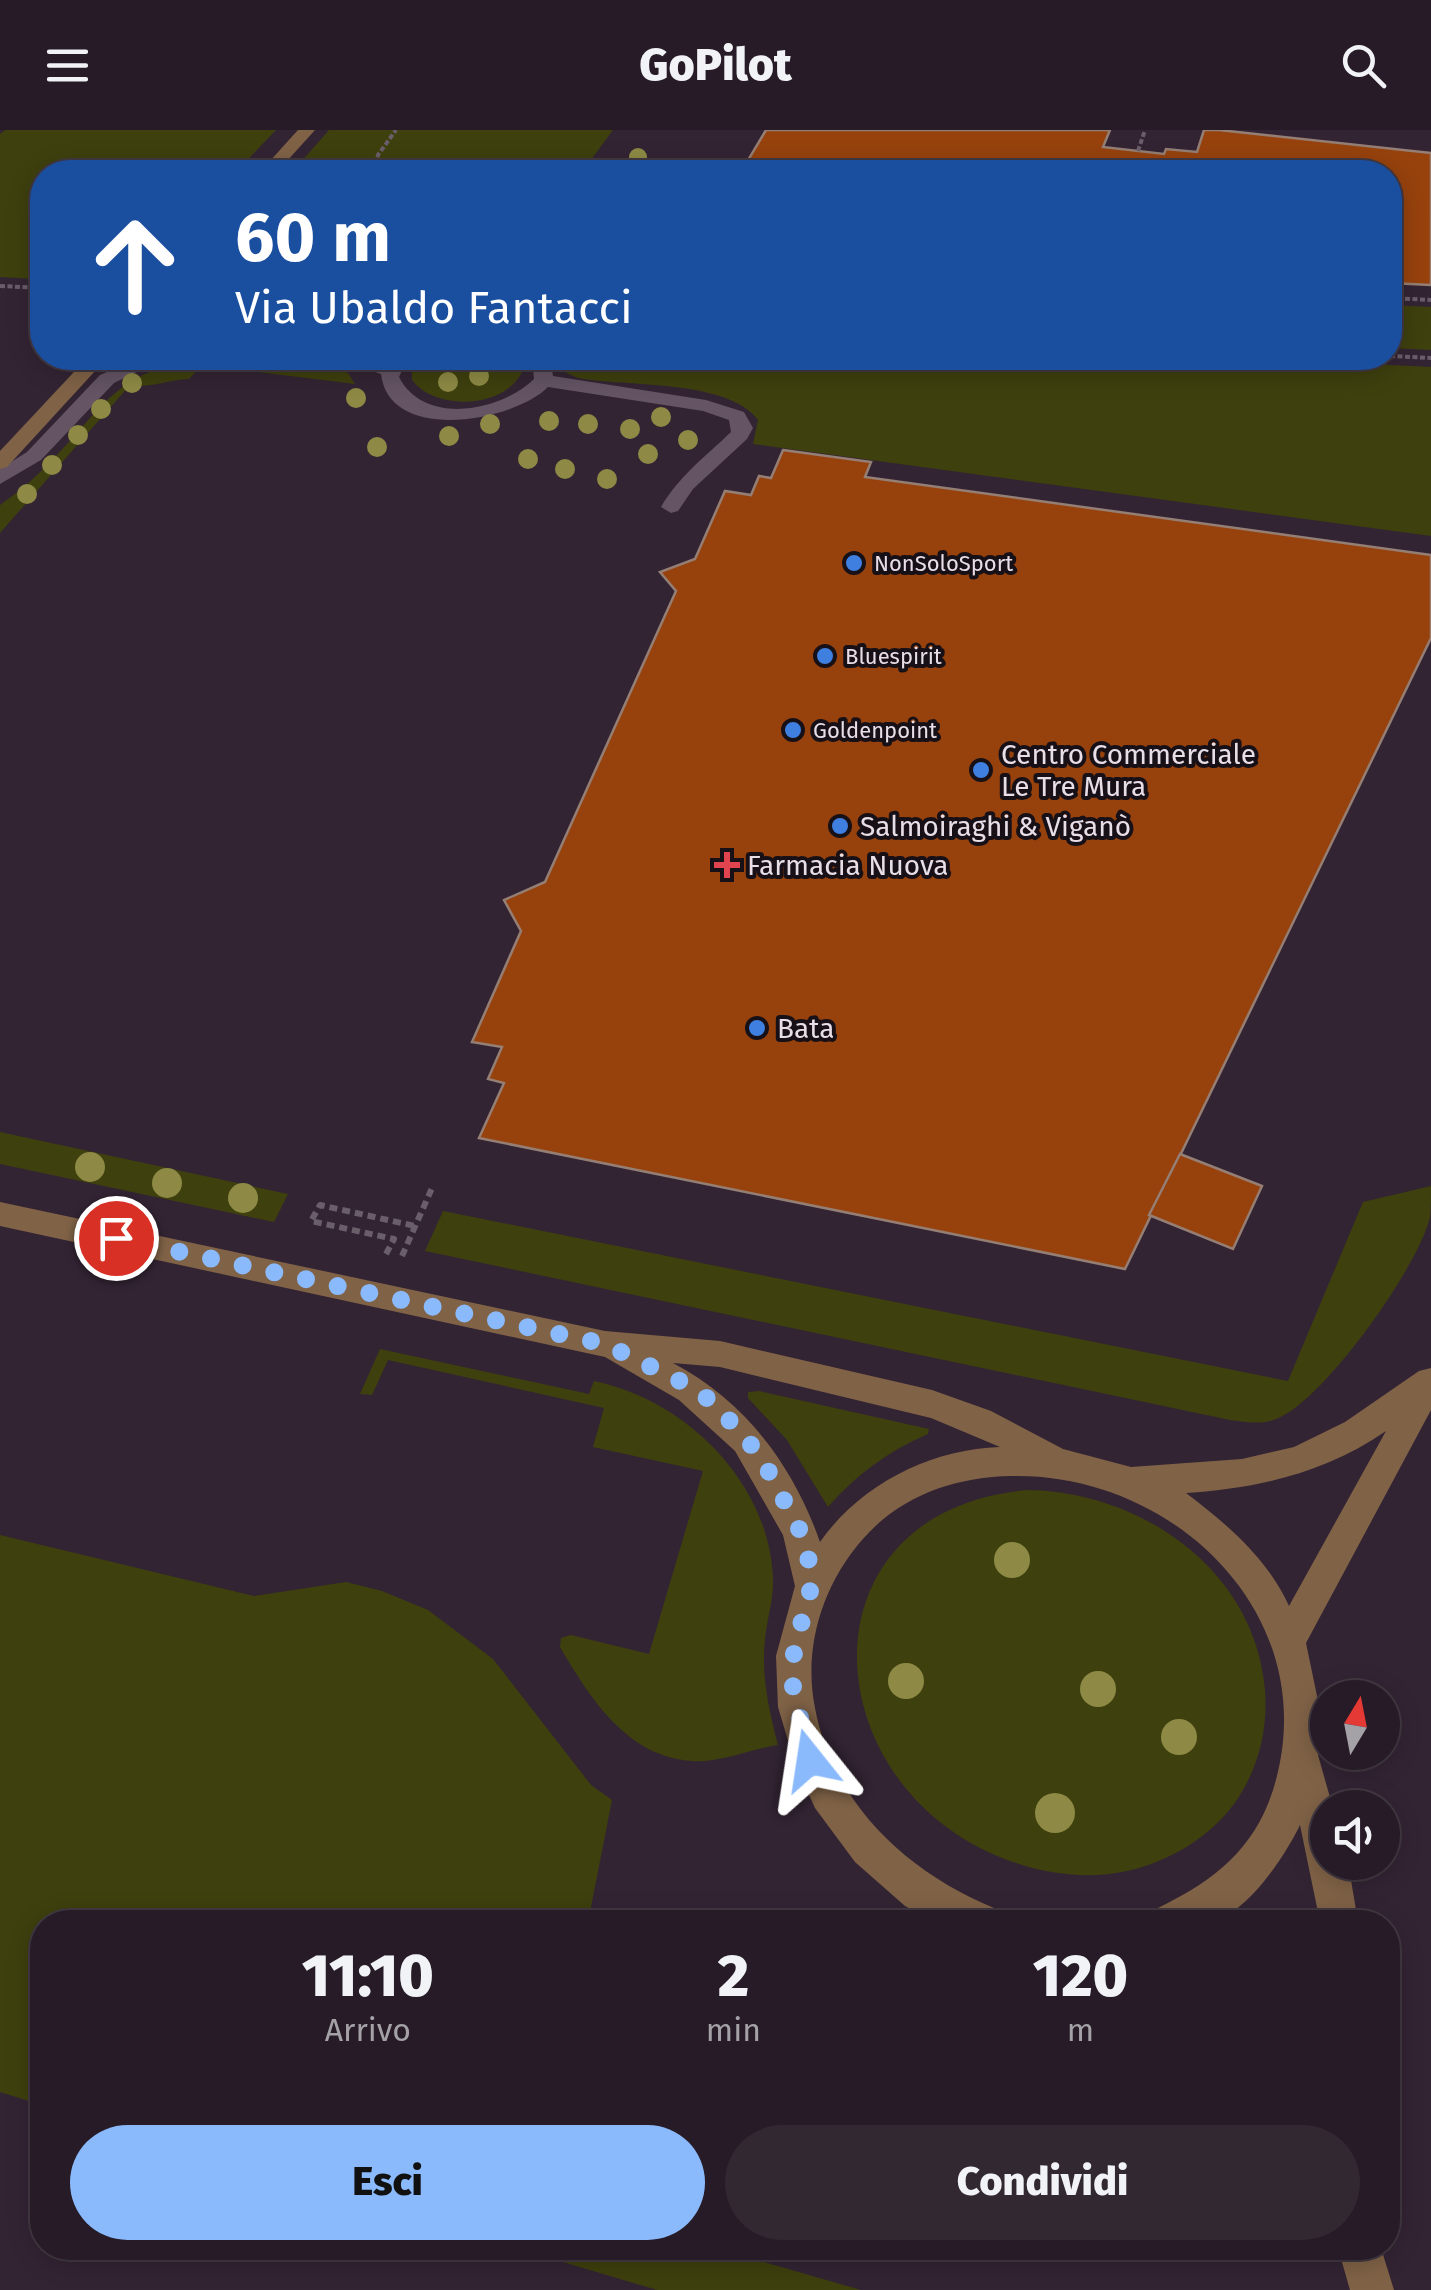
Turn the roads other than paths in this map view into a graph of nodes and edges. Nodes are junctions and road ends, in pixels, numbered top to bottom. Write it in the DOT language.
graph roads {
  1 [pos="306,130"];
  2 [pos="279,160"];
  3 [pos="86,370"];
  4 [pos="128,370"];
  5 [pos="394,370"];
  6 [pos="543,370"];
  7 [pos="544,380"];
  8 [pos="0,463"];
  9 [pos="0,478"];
  10 [pos="672,506"];
  11 [pos="0,1214"];
  12 [pos="605,1344"];
  13 [pos="1430,1380"];
  14 [pos="1062,1462"];
  15 [pos="1130,1482"];
  16 [pos="812,1584"];
  17 [pos="1290,1640"];
  18 [pos="1303,1762"];
  19 [pos="1310,1790"];
  20 [pos="1331,1880"];
  21 [pos="954,1910"];
  22 [pos="1201,1910"];
  23 [pos="1336,1910"];
  24 [pos="1363,2260"];
  25 [pos="1372,2290"];
  1 -- 2 [label="street"];
  3 -- 8 [label="street"];
  4 -- 9 [label="lane"];
  5 -- 7 [label="lane"];
  6 -- 7 [label="lane"];
  7 -- 10 [label="lane"];
  11 -- 12 [label="street"];
  12 -- 14 [label="street"];
  12 -- 16 [label="street"];
  13 -- 15 [label="street"];
  13 -- 17 [label="street"];
  14 -- 15 [label="street"];
  14 -- 16 [label="street"];
  15 -- 17 [label="street"];
  16 -- 21 [label="street"];
  17 -- 18 [label="street"];
  18 -- 19 [label="street"];
  18 -- 22 [label="street"];
  20 -- 23 [label="street"];
  24 -- 25 [label="street"];
}
